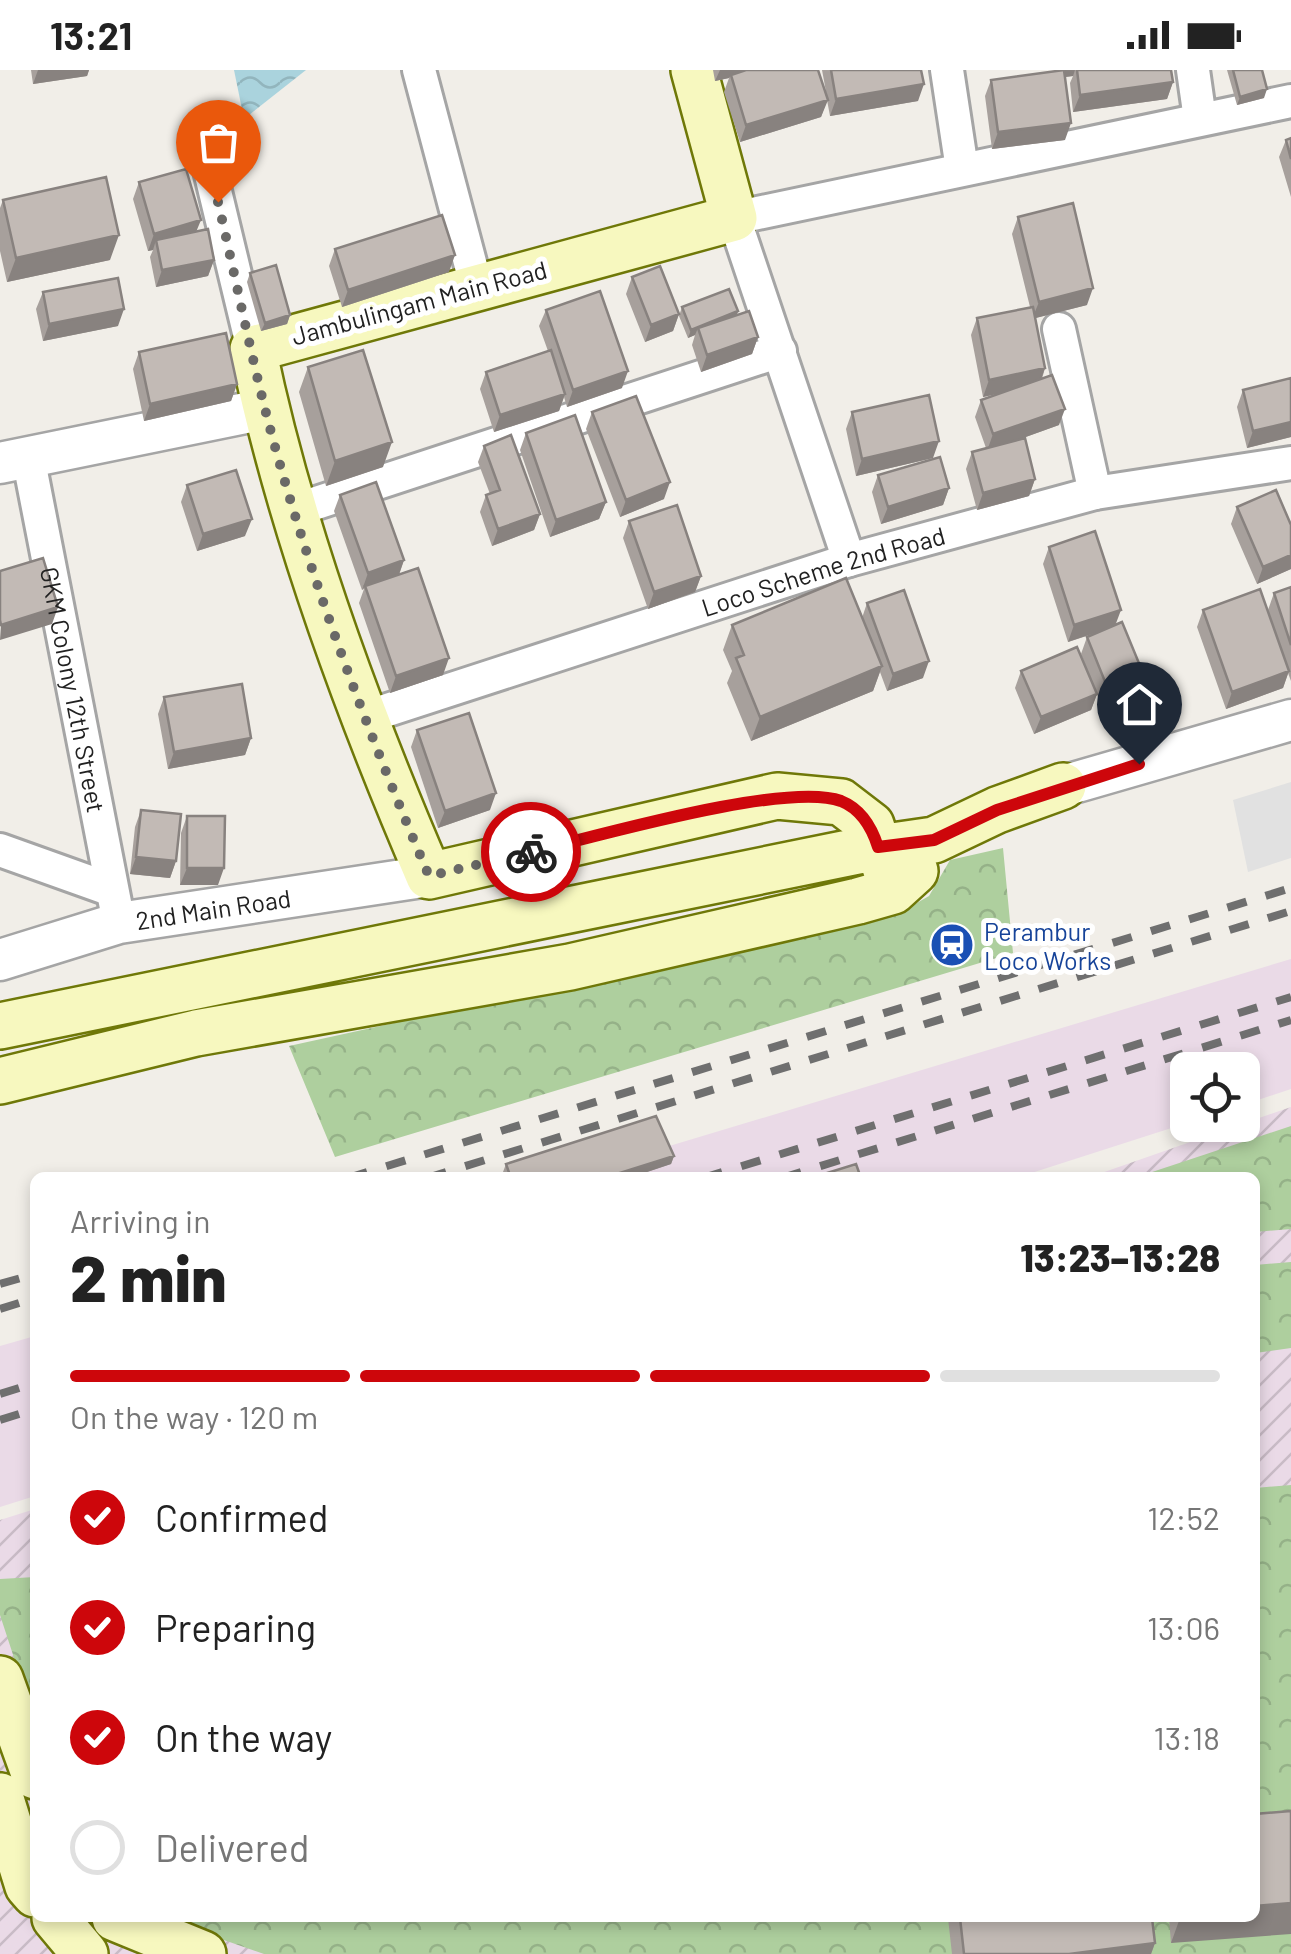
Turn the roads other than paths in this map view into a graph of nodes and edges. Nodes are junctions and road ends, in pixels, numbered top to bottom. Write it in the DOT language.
graph roads {
  1 [pos="420,70"];
  2 [pos="694,70"];
  3 [pos="947,70"];
  4 [pos="1193,70"];
  5 [pos="1291,101"];
  6 [pos="1200,119"];
  7 [pos="200,129"];
  8 [pos="962,169"];
  9 [pos="734,218"];
  10 [pos="476,285"];
  11 [pos="1059,329"];
  12 [pos="253,348"];
  13 [pos="780,352"];
  14 [pos="265,409"];
  15 [pos="14,460"];
  16 [pos="1291,463"];
  17 [pos="1095,494"];
  18 [pos="295,510"];
  19 [pos="849,560"];
  20 [pos="366,717"];
  21 [pos="1291,720"];
  22 [pos="1064,786"];
  23 [pos="934,840"];
  24 [pos="878,847"];
  25 [pos="0,850"];
  26 [pos="429,876"];
  27 [pos="893,890"];
  28 [pos="114,906"];
  29 [pos="0,960"];
  30 [pos="0,1026"];
  31 [pos="0,1081"];
  32 [pos="0,1679"];
  33 [pos="30,1762"];
  34 [pos="0,1796"];
  35 [pos="30,1888"];
  36 [pos="57,1922"];
  37 [pos="125,1922"];
  38 [pos="85,1954"];
  39 [pos="203,1954"];
  1 -- 10 [label="street"];
  2 -- 9 [label="main road"];
  3 -- 8 [label="street"];
  4 -- 6 [label="street"];
  5 -- 6 [label="street"];
  6 -- 8 [label="street"];
  7 -- 12 [label="street"];
  8 -- 9 [label="street"];
  9 -- 10 [label="main road, Jambulingam Main Road"];
  9 -- 13 [label="street"];
  10 -- 12 [label="main road, Jambulingam Main Road"];
  11 -- 17 [label="street"];
  12 -- 14 [label="main road"];
  13 -- 18 [label="street"];
  13 -- 19 [label="street"];
  14 -- 15 [label="street"];
  14 -- 18 [label="main road"];
  15 -- 28 [label="street, GKM Colony 12th Street"];
  16 -- 17 [label="street, Loco Scheme 2nd Road"];
  17 -- 19 [label="street, Loco Scheme 2nd Road"];
  18 -- 20 [label="main road"];
  19 -- 20 [label="street, Loco Scheme 2nd Road"];
  20 -- 26 [label="main road"];
  21 -- 22 [label="street"];
  22 -- 23 [label="main road"];
  23 -- 24 [label="main road"];
  23 -- 27 [label="main road"];
  24 -- 26 [label="main road"];
  24 -- 27 [label="main road"];
  24 -- 30 [label="main road"];
  25 -- 28 [label="street"];
  26 -- 28 [label="street, 2nd Main Road"];
  27 -- 31 [label="main road"];
  28 -- 29 [label="street, 2nd Main Road"];
  32 -- 33 [label="main road"];
  34 -- 35 [label="main road"];
  36 -- 38 [label="main road"];
  37 -- 39 [label="main road"];
}
